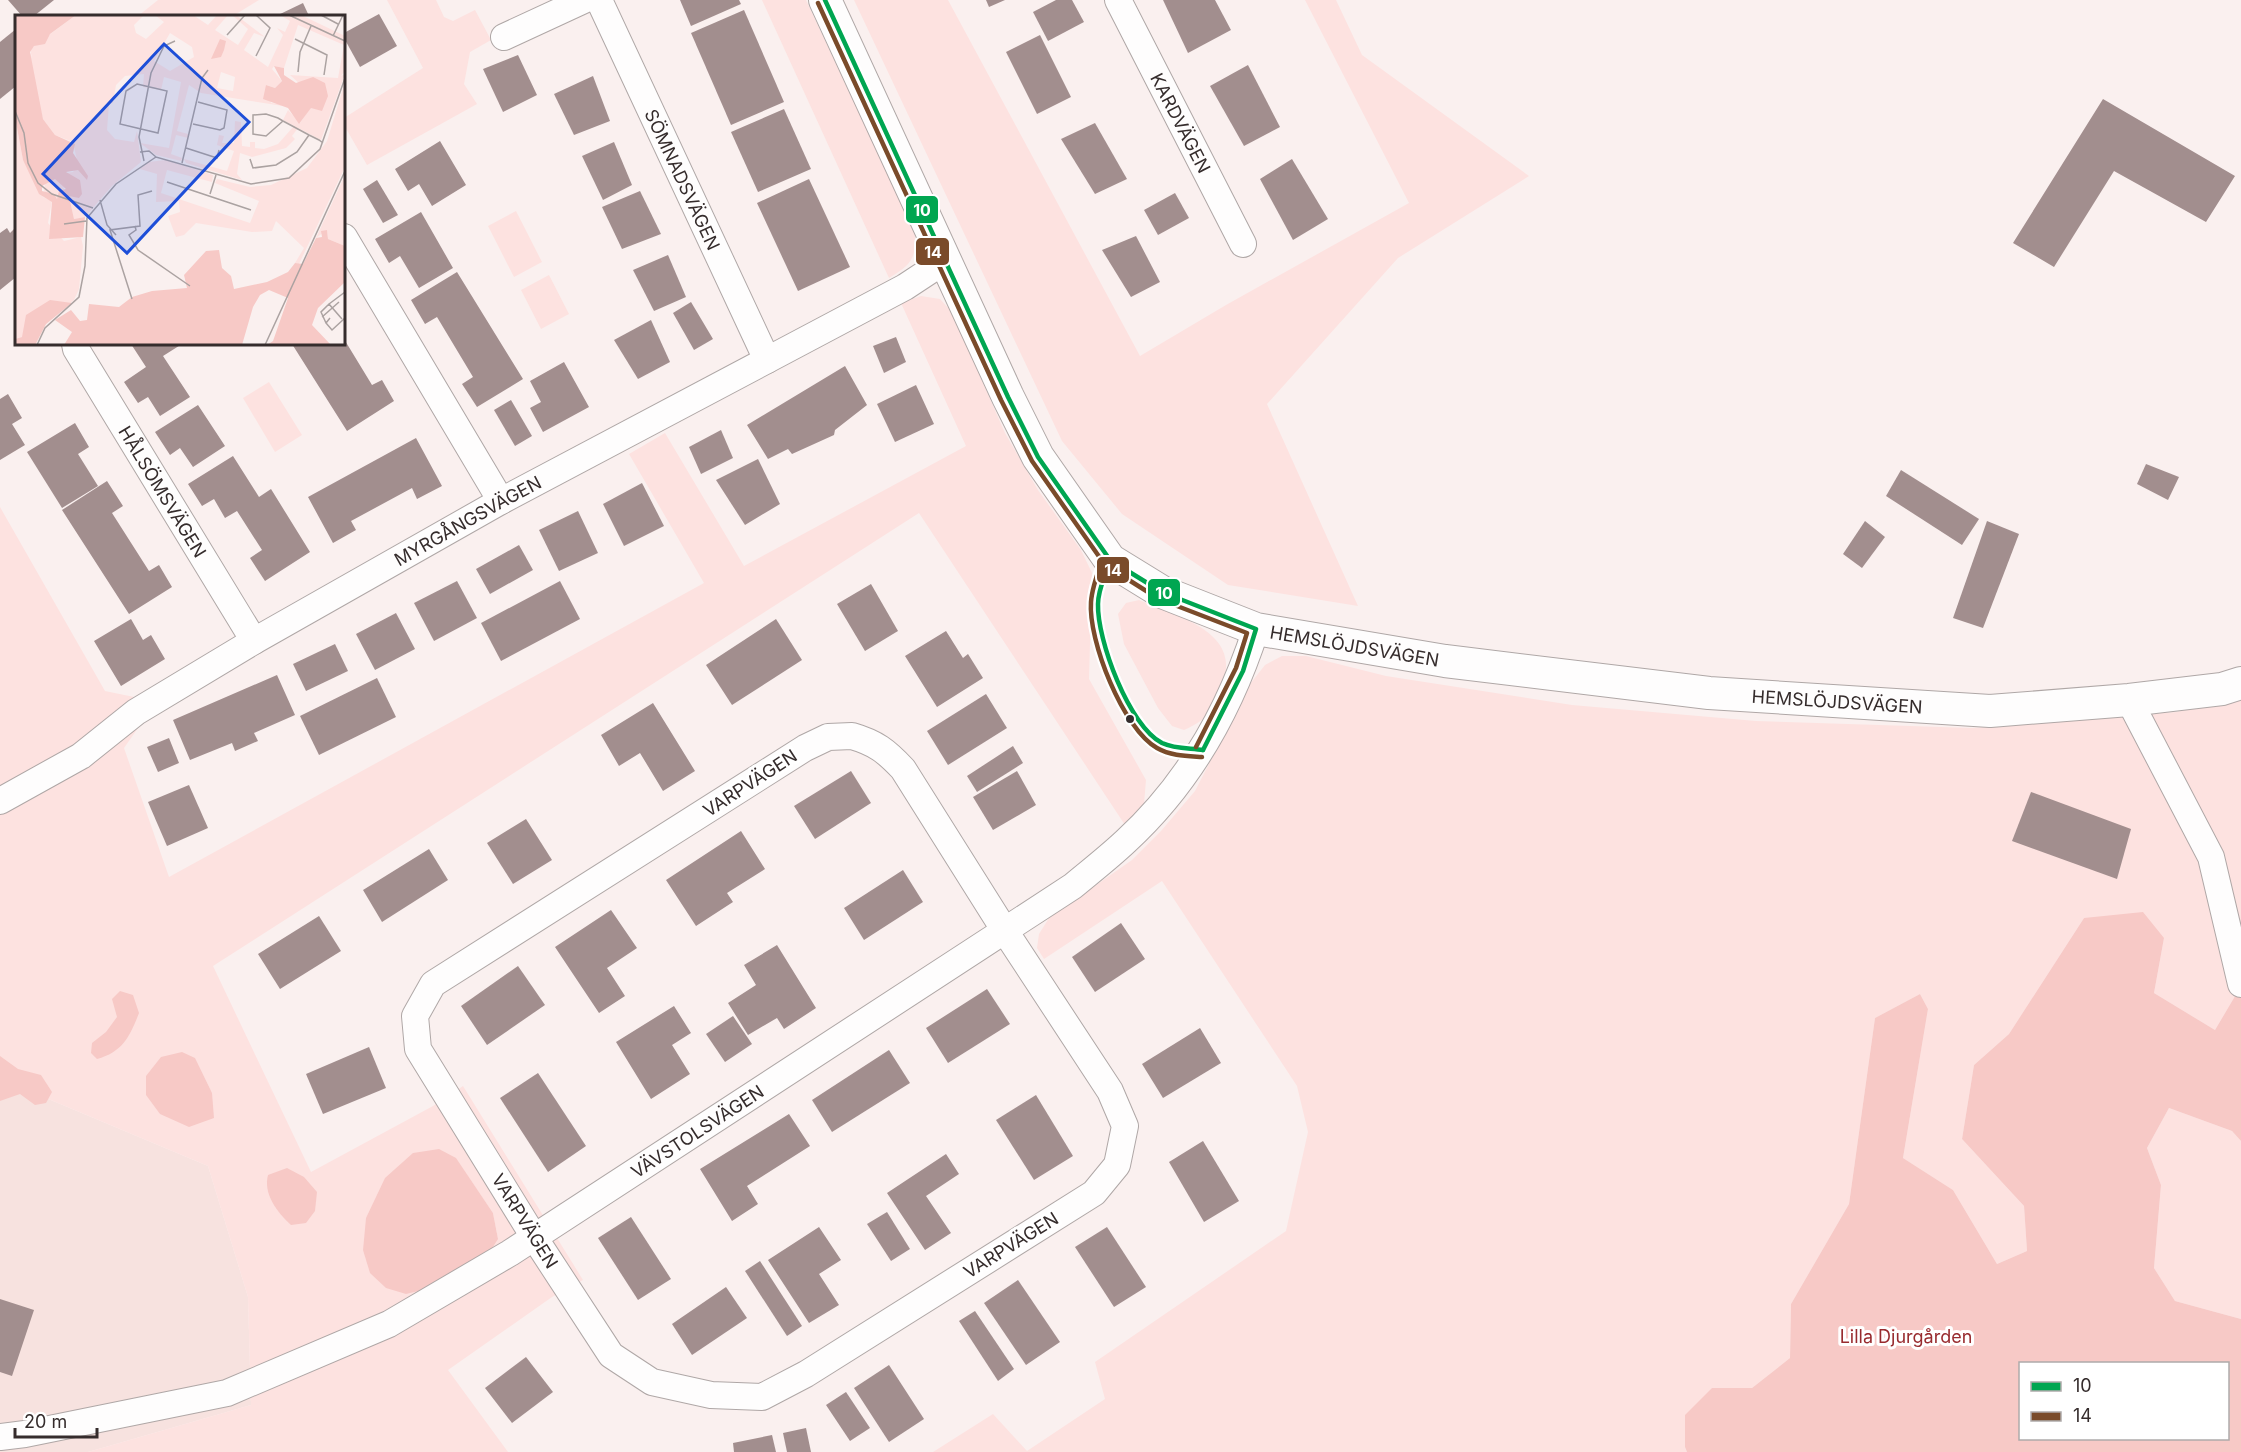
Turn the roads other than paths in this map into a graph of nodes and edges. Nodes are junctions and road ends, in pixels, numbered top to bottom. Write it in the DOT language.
graph roads {
  1 [pos="584,0"];
  2 [pos="599,0"];
  3 [pos="825,0"];
  4 [pos="1118,0"];
  5 [pos="504,37"];
  6 [pos="345,239"];
  7 [pos="1243,244"];
  8 [pos="946,260"];
  9 [pos="75,345"];
  10 [pos="767,360"];
  11 [pos="501,501"];
  12 [pos="1256,629"];
  13 [pos="254,640"];
  14 [pos="2241,683"];
  15 [pos="2129,700"];
  16 [pos="0,801"];
  17 [pos="1005,931"];
  18 [pos="2241,984"];
  19 [pos="534,1237"];
  20 [pos="0,1437"];
  1 -- 5 [label="street"];
  2 -- 10 [label="street, SÖMNADSVÄGEN"];
  3 -- 8 [label="street, HEMSLÖJDSVÄGEN"];
  4 -- 7 [label="street, KARDVÄGEN"];
  6 -- 11 [label="street"];
  8 -- 10 [label="street, MYRGÅNGSVÄGEN"];
  8 -- 12 [label="street, HEMSLÖJDSVÄGEN"];
  9 -- 13 [label="street, HÅLSÖMSVÄGEN"];
  10 -- 11 [label="street, MYRGÅNGSVÄGEN"];
  11 -- 13 [label="street, MYRGÅNGSVÄGEN"];
  12 -- 15 [label="street, HEMSLÖJDSVÄGEN"];
  12 -- 17 [label="street, VÄVSTOLSVÄGEN"];
  13 -- 16 [label="street, MYRGÅNGSVÄGEN"];
  14 -- 15 [label="street, HEMSLÖJDSVÄGEN"];
  15 -- 18 [label="street"];
  17 -- 19 [label="street, VÄVSTOLSVÄGEN"];
  17 -- 19 [label="street, VARPVÄGEN"];
  17 -- 19 [label="street, VARPVÄGEN"];
  19 -- 20 [label="street, VÄVSTOLSVÄGEN"];
}
